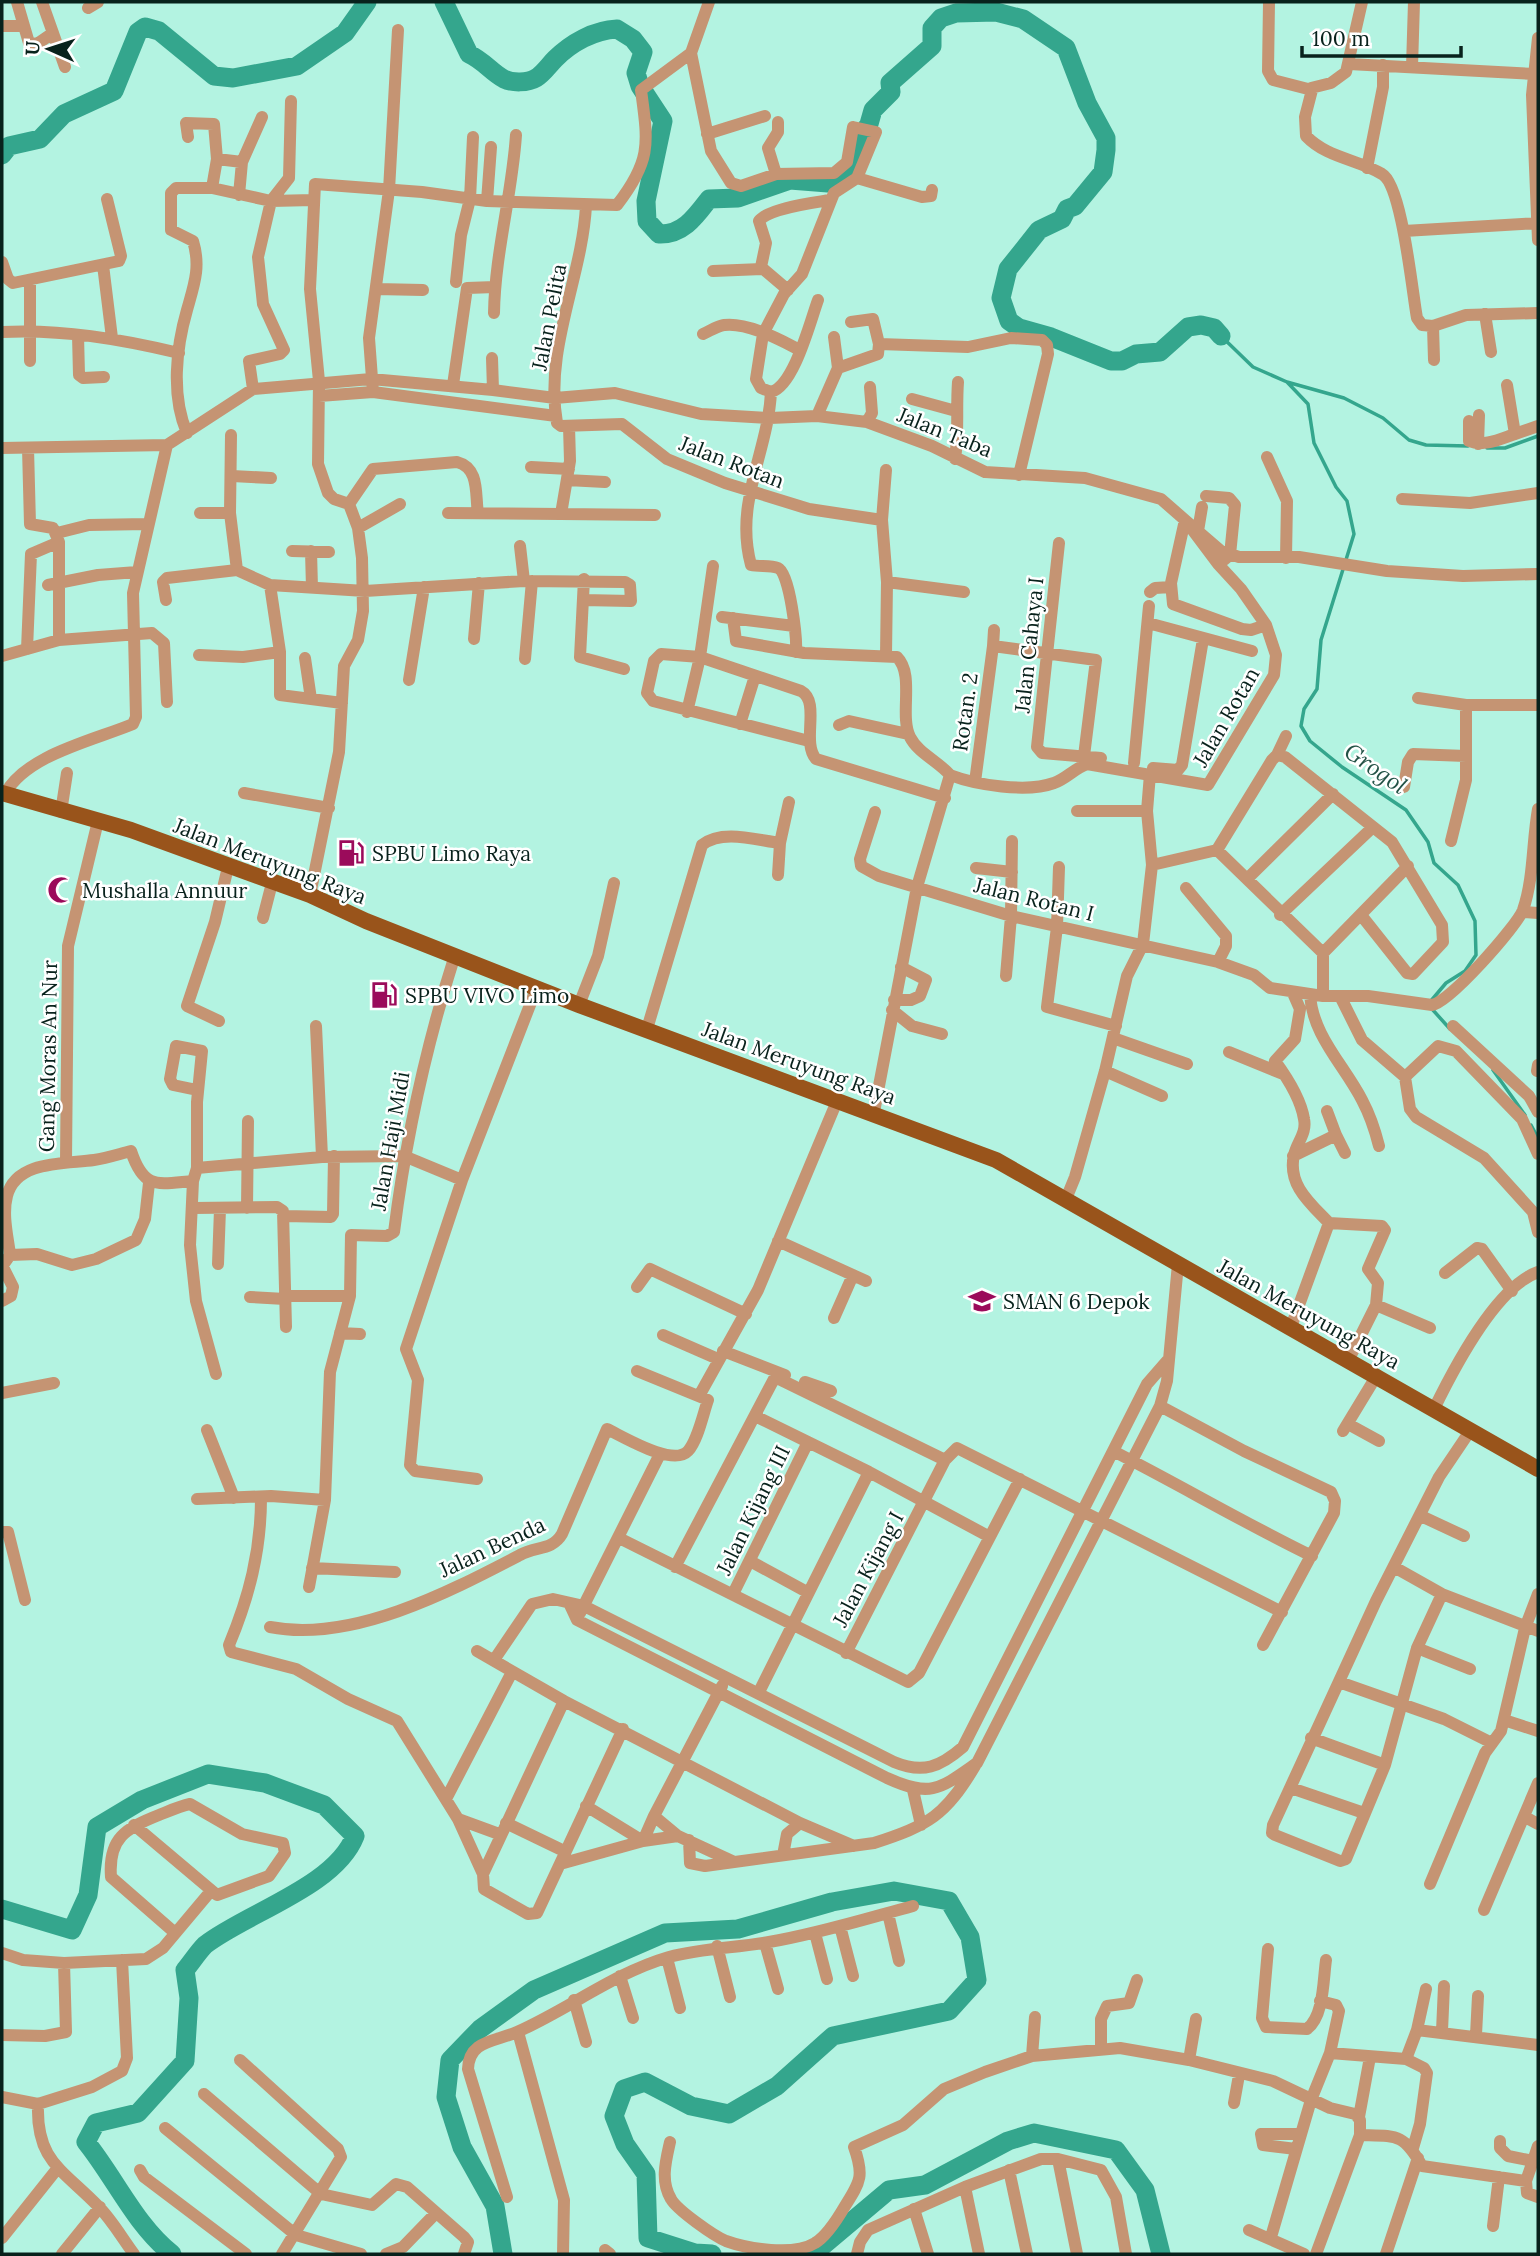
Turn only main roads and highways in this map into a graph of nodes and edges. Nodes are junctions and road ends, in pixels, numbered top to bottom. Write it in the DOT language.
graph roads {
  1 [pos="3,793"];
  2 [pos="1538,1469"];
  1 -- 2 [label="main road, Jalan Meruyung Raya"];
}
